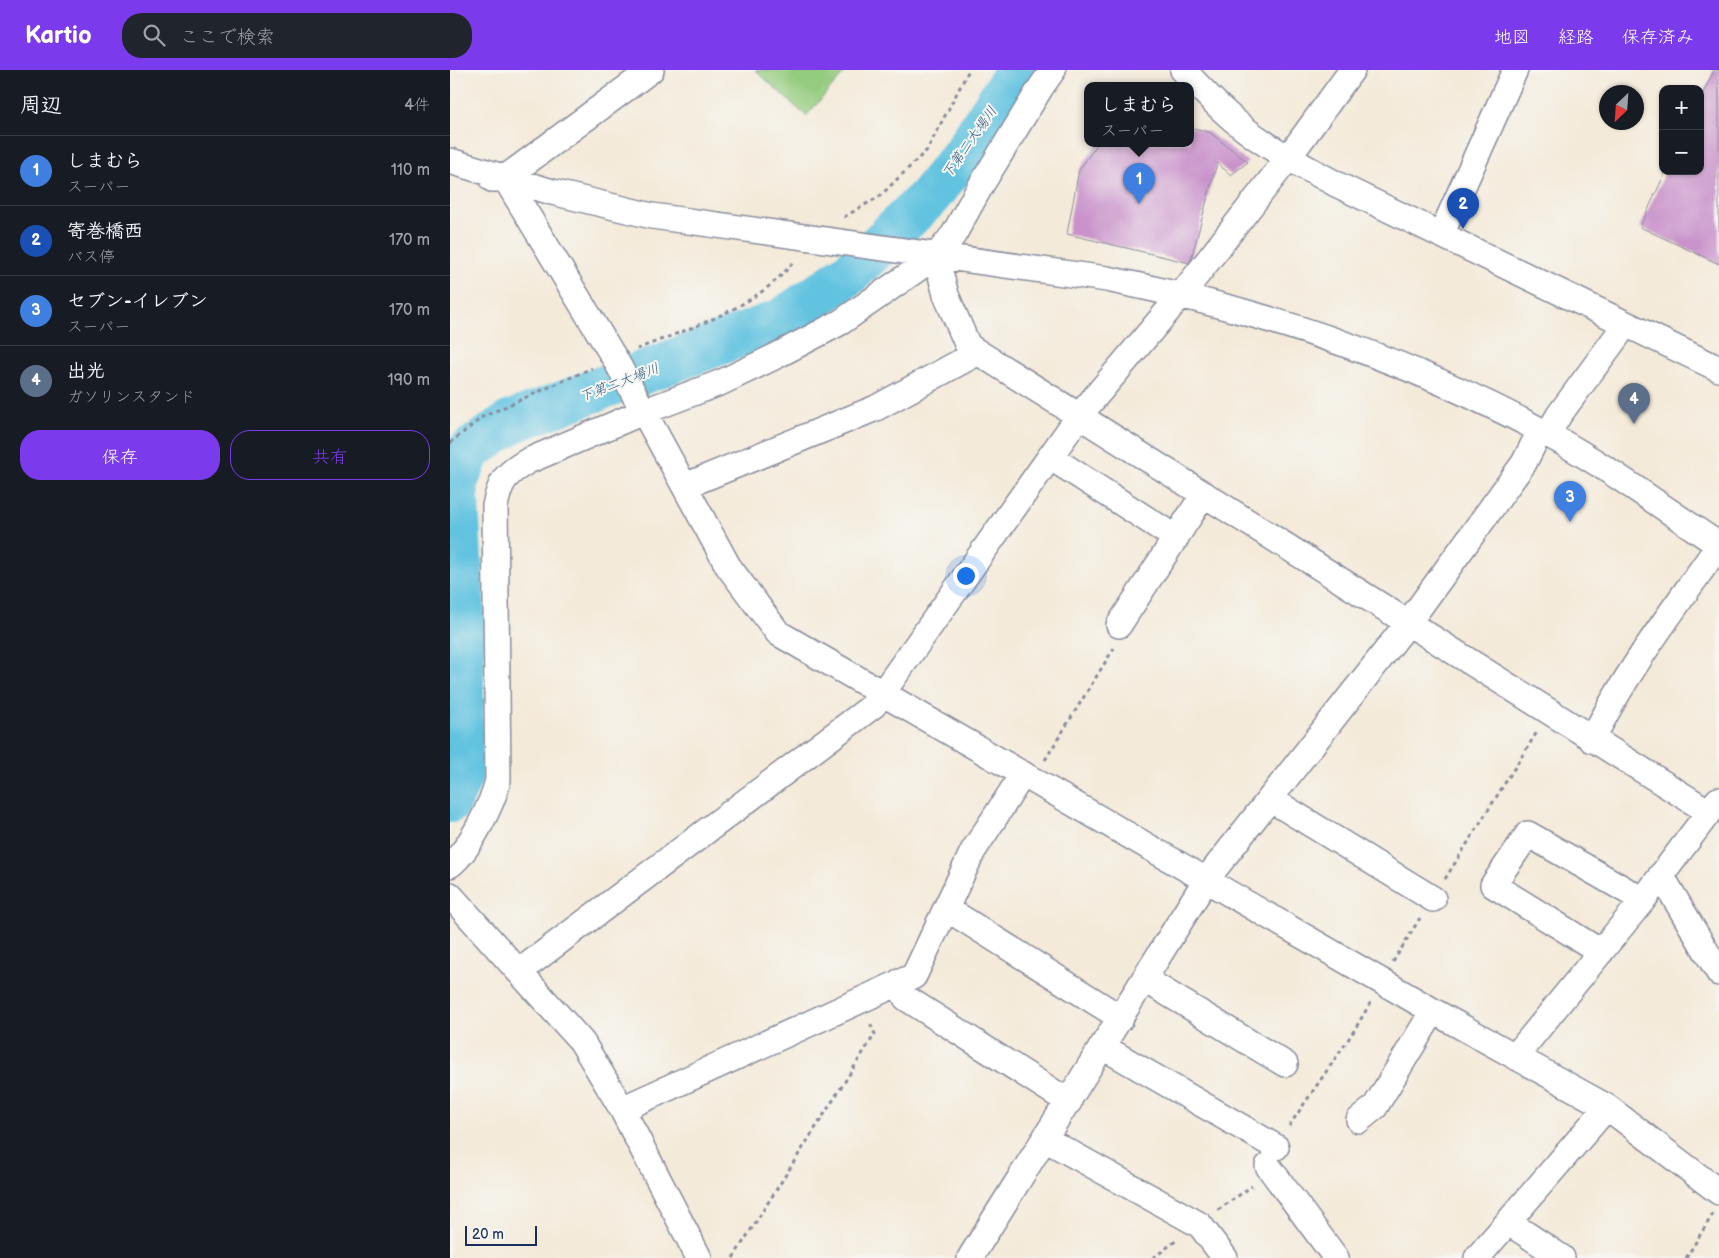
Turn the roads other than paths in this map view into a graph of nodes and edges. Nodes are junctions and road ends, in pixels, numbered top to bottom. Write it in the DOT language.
graph roads {
  1 [pos="651,70"];
  2 [pos="1054,70"];
  3 [pos="1183,70"];
  4 [pos="1352,70"];
  5 [pos="1515,70"];
  6 [pos="1288,158"];
  7 [pos="450,161"];
  8 [pos="505,178"];
  9 [pos="450,179"];
  10 [pos="1441,235"];
  11 [pos="936,256"];
  12 [pos="1182,294"];
  13 [pos="1626,324"];
  14 [pos="977,353"];
  15 [pos="1719,369"];
  16 [pos="640,408"];
  17 [pos="1079,416"];
  18 [pos="1544,432"];
  19 [pos="1050,457"];
  20 [pos="685,486"];
  21 [pos="1204,494"];
  22 [pos="1176,538"];
  23 [pos="1719,545"];
  24 [pos="1408,623"];
  25 [pos="1120,624"];
  26 [pos="883,694"];
  27 [pos="1592,740"];
  28 [pos="1023,774"];
  29 [pos="1270,799"];
  30 [pos="1714,805"];
  31 [pos="450,865"];
  32 [pos="1661,876"];
  33 [pos="1206,880"];
  34 [pos="450,895"];
  35 [pos="1433,899"];
  36 [pos="1643,900"];
  37 [pos="960,917"];
  38 [pos="1602,952"];
  39 [pos="520,971"];
  40 [pos="1719,973"];
  41 [pos="1144,980"];
  42 [pos="899,982"];
  43 [pos="1433,1011"];
  44 [pos="1121,1018"];
  45 [pos="1103,1047"];
  46 [pos="1515,1057"];
  47 [pos="1285,1064"];
  48 [pos="1069,1102"];
  49 [pos="1607,1107"];
  50 [pos="622,1109"];
  51 [pos="1359,1120"];
  52 [pos="1046,1138"];
  53 [pos="1719,1199"];
  54 [pos="1508,1222"];
  55 [pos="699,1258"];
  56 [pos="970,1258"];
  57 [pos="1225,1258"];
  58 [pos="1336,1258"];
  59 [pos="1477,1258"];
  60 [pos="1562,1258"];
  1 -- 8 [label="street"];
  2 -- 11 [label="street"];
  3 -- 6 [label="street"];
  4 -- 6 [label="street"];
  5 -- 10 [label="street"];
  6 -- 10 [label="street"];
  6 -- 12 [label="street"];
  7 -- 8 [label="street"];
  8 -- 9 [label="street"];
  8 -- 11 [label="street"];
  8 -- 16 [label="street"];
  10 -- 13 [label="street"];
  11 -- 12 [label="street"];
  11 -- 14 [label="street"];
  11 -- 16 [label="street"];
  12 -- 17 [label="street"];
  12 -- 18 [label="street"];
  13 -- 15 [label="street"];
  13 -- 18 [label="street"];
  14 -- 17 [label="street"];
  14 -- 20 [label="street"];
  16 -- 20 [label="street"];
  16 -- 31 [label="street"];
  17 -- 19 [label="street"];
  17 -- 21 [label="street"];
  18 -- 23 [label="street"];
  18 -- 24 [label="street"];
  19 -- 22 [label="street"];
  19 -- 26 [label="street"];
  20 -- 26 [label="street"];
  21 -- 22 [label="street"];
  21 -- 24 [label="street"];
  22 -- 25 [label="street"];
  23 -- 27 [label="street"];
  24 -- 27 [label="street"];
  24 -- 29 [label="street"];
  26 -- 28 [label="street"];
  26 -- 39 [label="street"];
  27 -- 30 [label="street"];
  28 -- 33 [label="street"];
  28 -- 42 [label="street"];
  29 -- 33 [label="street"];
  29 -- 35 [label="street"];
  30 -- 32 [label="street"];
  32 -- 36 [label="street"];
  32 -- 40 [label="street"];
  33 -- 41 [label="street"];
  33 -- 43 [label="street"];
  34 -- 39 [label="street"];
  36 -- 38 [label="street"];
  36 -- 38 [label="street"];
  37 -- 44 [label="street"];
  38 -- 46 [label="street"];
  39 -- 50 [label="street"];
  41 -- 44 [label="street"];
  41 -- 47 [label="street"];
  42 -- 48 [label="street"];
  42 -- 50 [label="street"];
  43 -- 46 [label="street"];
  43 -- 51 [label="street"];
  44 -- 45 [label="street"];
  45 -- 48 [label="street"];
  45 -- 58 [label="street"];
  46 -- 49 [label="street"];
  48 -- 52 [label="street"];
  49 -- 53 [label="street"];
  49 -- 54 [label="street"];
  50 -- 55 [label="street"];
  52 -- 56 [label="street"];
  52 -- 57 [label="street"];
  54 -- 59 [label="street"];
  54 -- 60 [label="street"];
}
